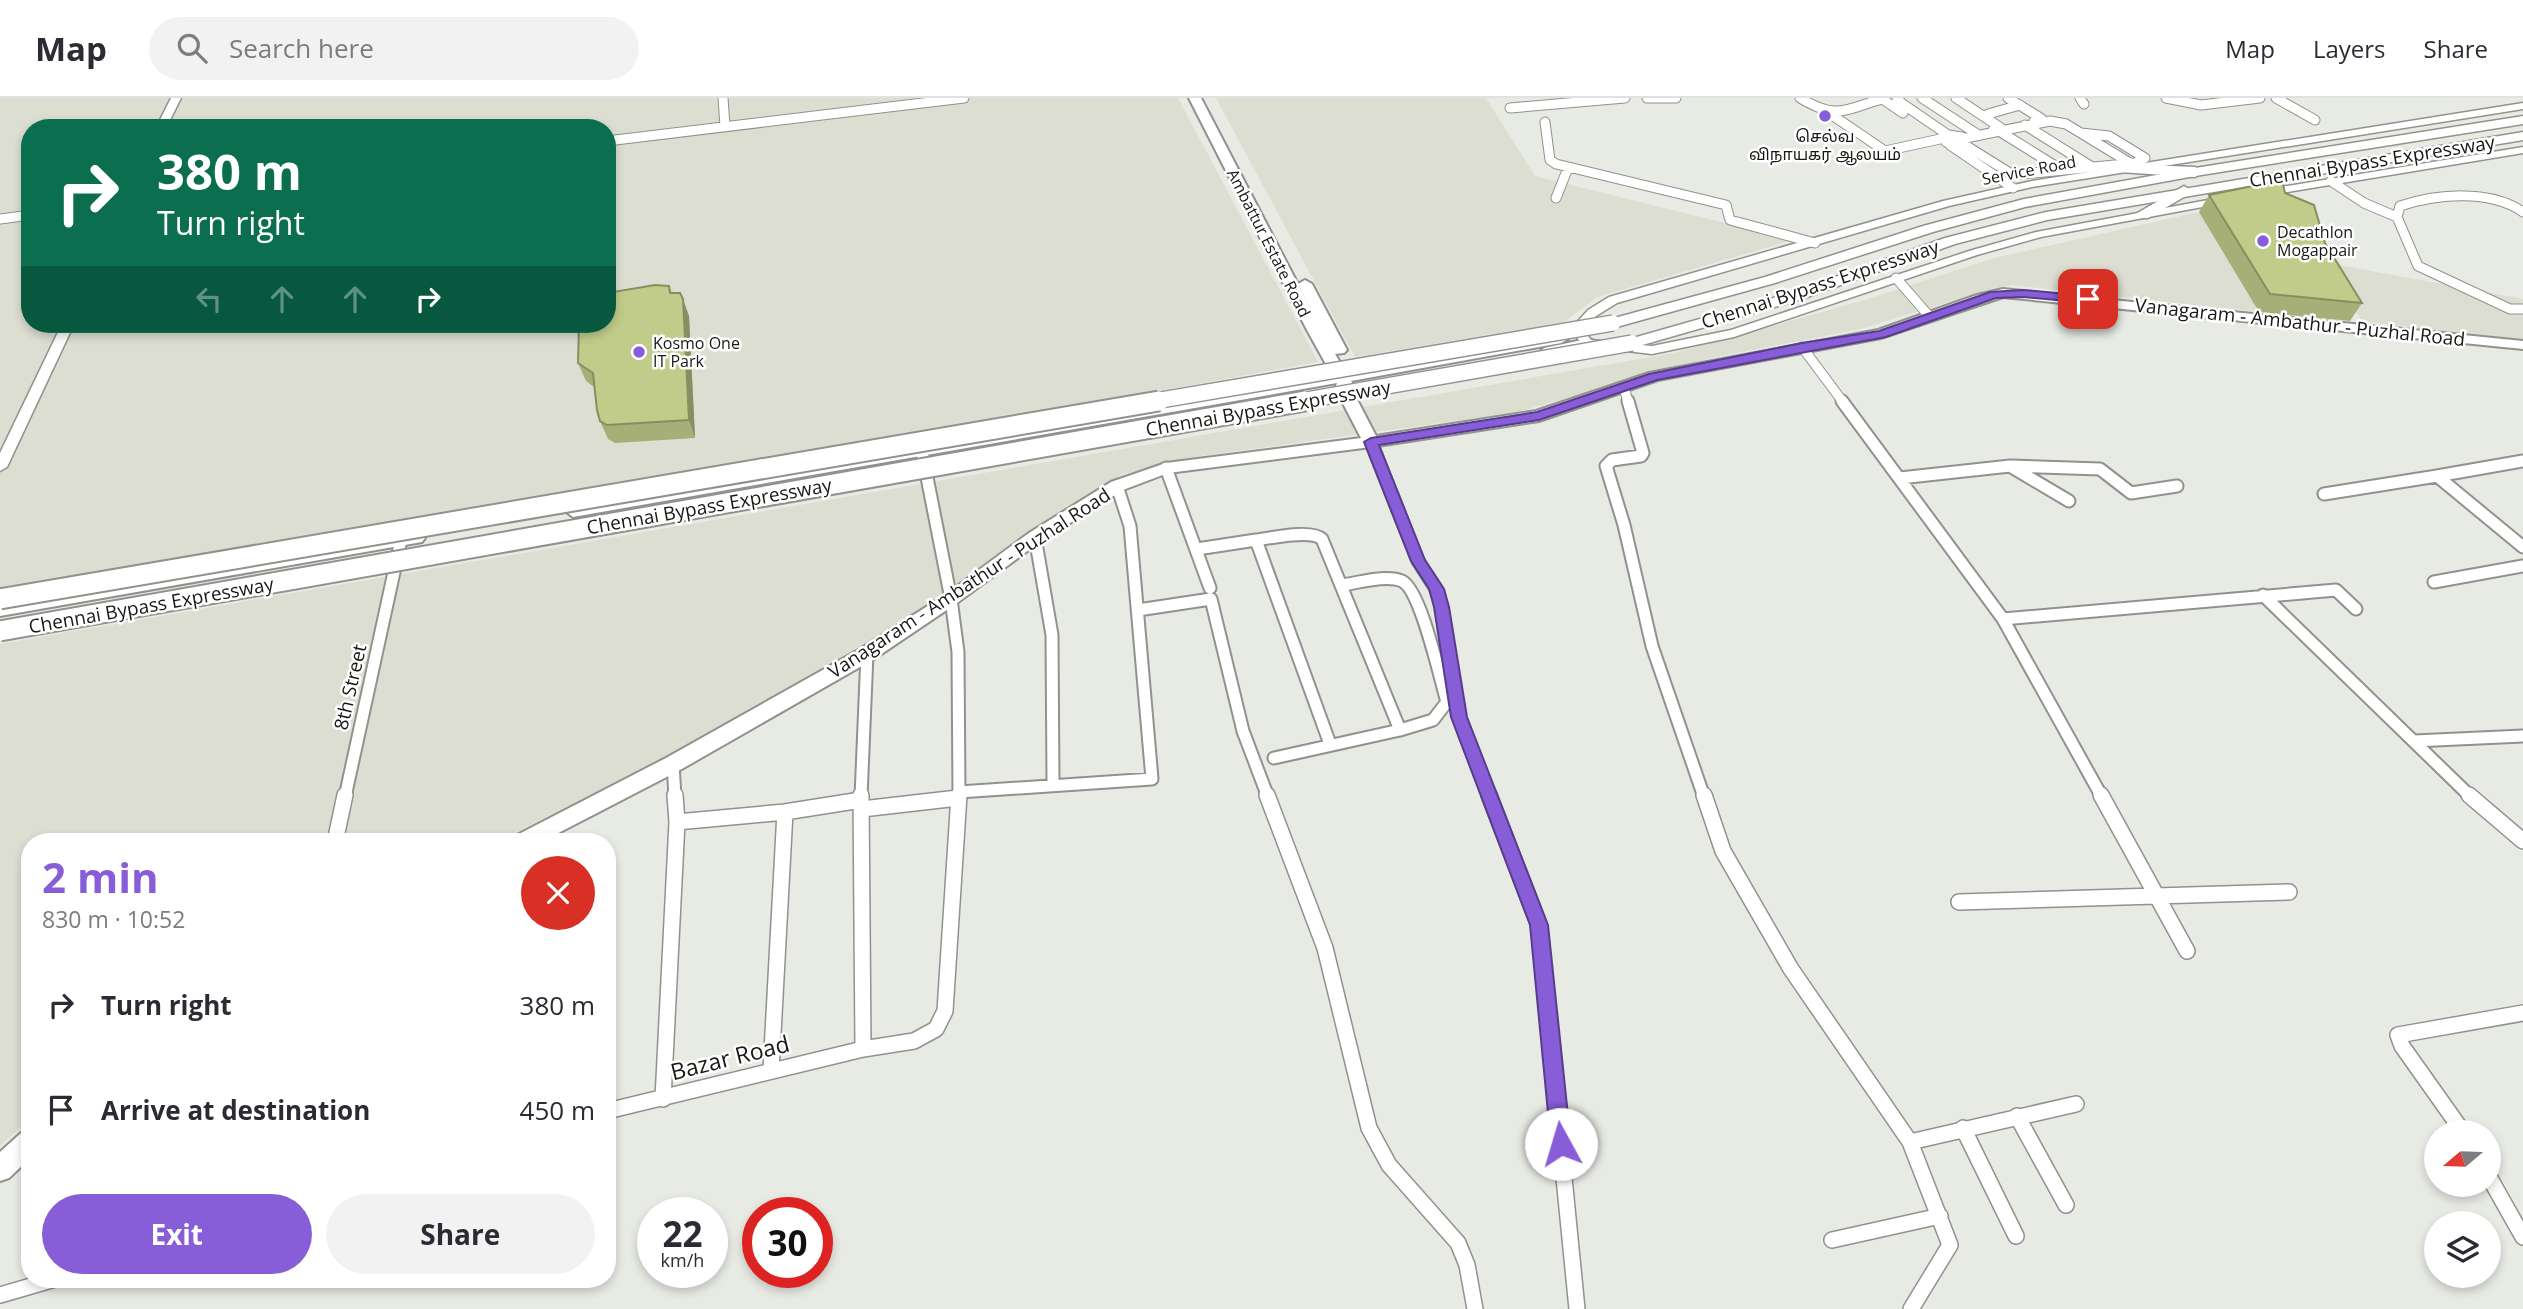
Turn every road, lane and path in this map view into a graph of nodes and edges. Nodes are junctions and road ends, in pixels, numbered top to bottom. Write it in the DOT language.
graph roads {
  1 [pos="176,98"];
  2 [pos="723,98"];
  3 [pos="964,98"];
  4 [pos="1195,98"];
  5 [pos="1204,98"];
  6 [pos="1625,98"];
  7 [pos="1647,98"];
  8 [pos="1676,98"];
  9 [pos="1800,98"];
  10 [pos="1882,98"];
  11 [pos="1899,98"];
  12 [pos="1922,98"];
  13 [pos="1959,98"];
  14 [pos="2008,98"];
  15 [pos="2166,98"];
  16 [pos="2260,98"];
  17 [pos="2276,98"];
  18 [pos="2228,100"];
  19 [pos="2020,105"];
  20 [pos="2523,106"];
  21 [pos="1970,107"];
  22 [pos="1510,108"];
  23 [pos="1829,113"];
  24 [pos="1946,114"];
  25 [pos="1988,114"];
  26 [pos="166,119"];
  27 [pos="1926,120"];
  28 [pos="2315,120"];
  29 [pos="2523,120"];
  30 [pos="1545,122"];
  31 [pos="725,125"];
  32 [pos="2025,125"];
  33 [pos="1999,131"];
  34 [pos="1977,134"];
  35 [pos="2081,134"];
  36 [pos="2523,136"];
  37 [pos="616,140"];
  38 [pos="1957,140"];
  39 [pos="1943,141"];
  40 [pos="2523,150"];
  41 [pos="2127,166"];
  42 [pos="2092,167"];
  43 [pos="1569,168"];
  44 [pos="2062,170"];
  45 [pos="2194,172"];
  46 [pos="2013,175"];
  47 [pos="1998,177"];
  48 [pos="2343,179"];
  49 [pos="2330,181"];
  50 [pos="2013,188"];
  51 [pos="2184,191"];
  52 [pos="2249,195"];
  53 [pos="2236,197"];
  54 [pos="1556,198"];
  55 [pos="2381,208"];
  56 [pos="2523,212"];
  57 [pos="2142,215"];
  58 [pos="21,216"];
  59 [pos="2397,217"];
  60 [pos="0,219"];
  61 [pos="1815,243"];
  62 [pos="1896,278"];
  63 [pos="2523,309"];
  64 [pos="1930,317"];
  65 [pos="64,333"];
  66 [pos="1584,339"];
  67 [pos="2523,345"];
  68 [pos="1802,347"];
  69 [pos="1333,351"];
  70 [pos="1349,383"];
  71 [pos="1623,387"];
  72 [pos="1371,442"];
  73 [pos="923,458"];
  74 [pos="2523,461"];
  75 [pos="2010,466"];
  76 [pos="0,467"];
  77 [pos="1166,468"];
  78 [pos="2437,476"];
  79 [pos="1900,478"];
  80 [pos="1117,486"];
  81 [pos="2177,486"];
  82 [pos="2324,494"];
  83 [pos="2069,501"];
  84 [pos="1035,537"];
  85 [pos="1256,540"];
  86 [pos="401,547"];
  87 [pos="2523,547"];
  88 [pos="1197,549"];
  89 [pos="2523,566"];
  90 [pos="2434,582"];
  91 [pos="1342,585"];
  92 [pos="1210,588"];
  93 [pos="2263,595"];
  94 [pos="0,599"];
  95 [pos="951,599"];
  96 [pos="2356,609"];
  97 [pos="0,610"];
  98 [pos="1138,610"];
  99 [pos="2003,619"];
  100 [pos="0,623"];
  101 [pos="0,631"];
  102 [pos="867,654"];
  103 [pos="1399,730"];
  104 [pos="2523,736"];
  105 [pos="2414,741"];
  106 [pos="1331,744"];
  107 [pos="1274,758"];
  108 [pos="673,764"];
  109 [pos="1053,784"];
  110 [pos="959,795"];
  111 [pos="861,805"];
  112 [pos="785,812"];
  113 [pos="677,822"];
  114 [pos="337,833"];
  115 [pos="539,833"];
  116 [pos="2523,841"];
  117 [pos="2289,892"];
  118 [pos="2158,895"];
  119 [pos="1959,902"];
  120 [pos="2188,951"];
  121 [pos="2523,1013"];
  122 [pos="863,1049"];
  123 [pos="771,1070"];
  124 [pos="663,1099"];
  125 [pos="2076,1104"];
  126 [pos="616,1109"];
  127 [pos="2017,1116"];
  128 [pos="2454,1120"];
  129 [pos="1963,1128"];
  130 [pos="1910,1142"];
  131 [pos="21,1149"];
  132 [pos="0,1169"];
  133 [pos="2500,1197"];
  134 [pos="2066,1205"];
  135 [pos="1940,1216"];
  136 [pos="2016,1237"];
  137 [pos="2523,1237"];
  138 [pos="1832,1240"];
  139 [pos="22,1288"];
  140 [pos="0,1294"];
  141 [pos="1475,1309"];
  142 [pos="1577,1309"];
  143 [pos="1911,1309"];
  1 -- 26 [label="street"];
  2 -- 31 [label="street"];
  3 -- 31 [label="street"];
  4 -- 69 [label="main road, Ambattur Estate Road"];
  5 -- 69 [label="main road, Ambattur Estate Road"];
  6 -- 22 [label="street"];
  7 -- 8 [label="street"];
  9 -- 23 [label="street"];
  10 -- 23 [label="street"];
  10 -- 39 [label="street"];
  11 -- 27 [label="street"];
  12 -- 24 [label="street"];
  13 -- 21 [label="street"];
  13 -- 25 [label="street"];
  14 -- 19 [label="street"];
  15 -- 18 [label="street"];
  16 -- 18 [label="street"];
  17 -- 28 [label="street"];
  19 -- 25 [label="street"];
  19 -- 25 [label="street"];
  20 -- 41 [label="street, Service Road"];
  21 -- 24 [label="street"];
  21 -- 34 [label="street"];
  23 -- 39 [label="street"];
  24 -- 27 [label="street"];
  24 -- 34 [label="street"];
  27 -- 34 [label="street"];
  29 -- 45 [label="highway, Chennai Bypass Expressway"];
  30 -- 43 [label="street"];
  31 -- 37 [label="street"];
  32 -- 33 [label="street"];
  32 -- 35 [label="street"];
  32 -- 42 [label="street"];
  33 -- 38 [label="street"];
  33 -- 44 [label="street"];
  35 -- 41 [label="street"];
  35 -- 41 [label="street"];
  36 -- 51 [label="highway, Chennai Bypass Expressway"];
  38 -- 39 [label="street"];
  38 -- 46 [label="street"];
  39 -- 47 [label="street"];
  40 -- 48 [label="street"];
  41 -- 42 [label="street"];
  41 -- 45 [label="highway"];
  41 -- 50 [label="street, Service Road"];
  42 -- 44 [label="street"];
  43 -- 54 [label="street"];
  43 -- 61 [label="street"];
  44 -- 46 [label="street"];
  45 -- 94 [label="highway, Chennai Bypass Expressway, bridge"];
  46 -- 47 [label="street"];
  47 -- 50 [label="street"];
  48 -- 49 [label="street"];
  48 -- 55 [label="street"];
  49 -- 52 [label="street"];
  49 -- 55 [label="street"];
  50 -- 61 [label="street, Service Road"];
  51 -- 57 [label="highway"];
  51 -- 101 [label="highway, Chennai Bypass Expressway, bridge"];
  53 -- 57 [label="street"];
  55 -- 59 [label="street"];
  56 -- 59 [label="street"];
  57 -- 62 [label="street"];
  58 -- 60 [label="street"];
  59 -- 63 [label="street"];
  61 -- 66 [label="street, Service Road"];
  62 -- 64 [label="street"];
  62 -- 66 [label="street"];
  64 -- 67 [label="main road, Vanagaram - Ambathur - Puzhal Road"];
  64 -- 68 [label="main road, Vanagaram - Ambathur - Puzhal Road"];
  65 -- 76 [label="street"];
  66 -- 70 [label="main road"];
  68 -- 71 [label="main road, Vanagaram - Ambathur - Puzhal Road"];
  68 -- 79 [label="street"];
  69 -- 70 [label="main road, Ambattur Estate Road"];
  70 -- 72 [label="main road, Ambattur Estate Road"];
  70 -- 73 [label="main road"];
  71 -- 72 [label="main road, Vanagaram - Ambathur - Puzhal Road"];
  71 -- 130 [label="street"];
  72 -- 77 [label="main road, Vanagaram - Ambathur - Puzhal Road"];
  72 -- 142 [label="street"];
  73 -- 86 [label="main road"];
  73 -- 95 [label="street"];
  74 -- 78 [label="street"];
  75 -- 79 [label="street"];
  75 -- 81 [label="street"];
  75 -- 83 [label="street"];
  77 -- 80 [label="main road, Vanagaram - Ambathur - Puzhal Road"];
  77 -- 88 [label="street"];
  78 -- 82 [label="street"];
  78 -- 87 [label="street"];
  79 -- 99 [label="street"];
  80 -- 84 [label="main road, Vanagaram - Ambathur - Puzhal Road"];
  80 -- 98 [label="street"];
  84 -- 95 [label="main road, Vanagaram - Ambathur - Puzhal Road"];
  84 -- 109 [label="street"];
  85 -- 88 [label="street"];
  85 -- 91 [label="street"];
  85 -- 106 [label="street"];
  86 -- 97 [label="main road"];
  86 -- 100 [label="main road"];
  86 -- 114 [label="street, 8th Street"];
  88 -- 92 [label="street"];
  89 -- 90 [label="street"];
  91 -- 103 [label="street"];
  91 -- 103 [label="street"];
  93 -- 96 [label="street"];
  93 -- 99 [label="street"];
  93 -- 105 [label="street"];
  95 -- 102 [label="main road, Vanagaram - Ambathur - Puzhal Road"];
  95 -- 110 [label="street"];
  98 -- 109 [label="street"];
  98 -- 141 [label="street"];
  99 -- 118 [label="street"];
  102 -- 108 [label="main road, Vanagaram - Ambathur - Puzhal Road"];
  102 -- 111 [label="street"];
  103 -- 106 [label="street"];
  104 -- 105 [label="street"];
  105 -- 116 [label="street"];
  106 -- 107 [label="street"];
  108 -- 113 [label="street"];
  108 -- 115 [label="main road, Vanagaram - Ambathur - Puzhal Road"];
  109 -- 110 [label="street"];
  110 -- 111 [label="street"];
  110 -- 122 [label="street"];
  111 -- 112 [label="street"];
  111 -- 122 [label="street"];
  112 -- 113 [label="street"];
  112 -- 123 [label="street"];
  113 -- 124 [label="street"];
  117 -- 118 [label="street"];
  118 -- 119 [label="street"];
  118 -- 120 [label="street"];
  121 -- 128 [label="street"];
  122 -- 123 [label="street, Bazar Road"];
  123 -- 124 [label="street, Bazar Road"];
  124 -- 126 [label="street, Bazar Road"];
  125 -- 127 [label="street"];
  127 -- 129 [label="street"];
  127 -- 134 [label="street"];
  129 -- 130 [label="street"];
  129 -- 136 [label="street"];
  130 -- 135 [label="street"];
  131 -- 132 [label="main road"];
  133 -- 137 [label="street"];
  135 -- 138 [label="street"];
  135 -- 143 [label="street"];
  139 -- 140 [label="street"];
}
